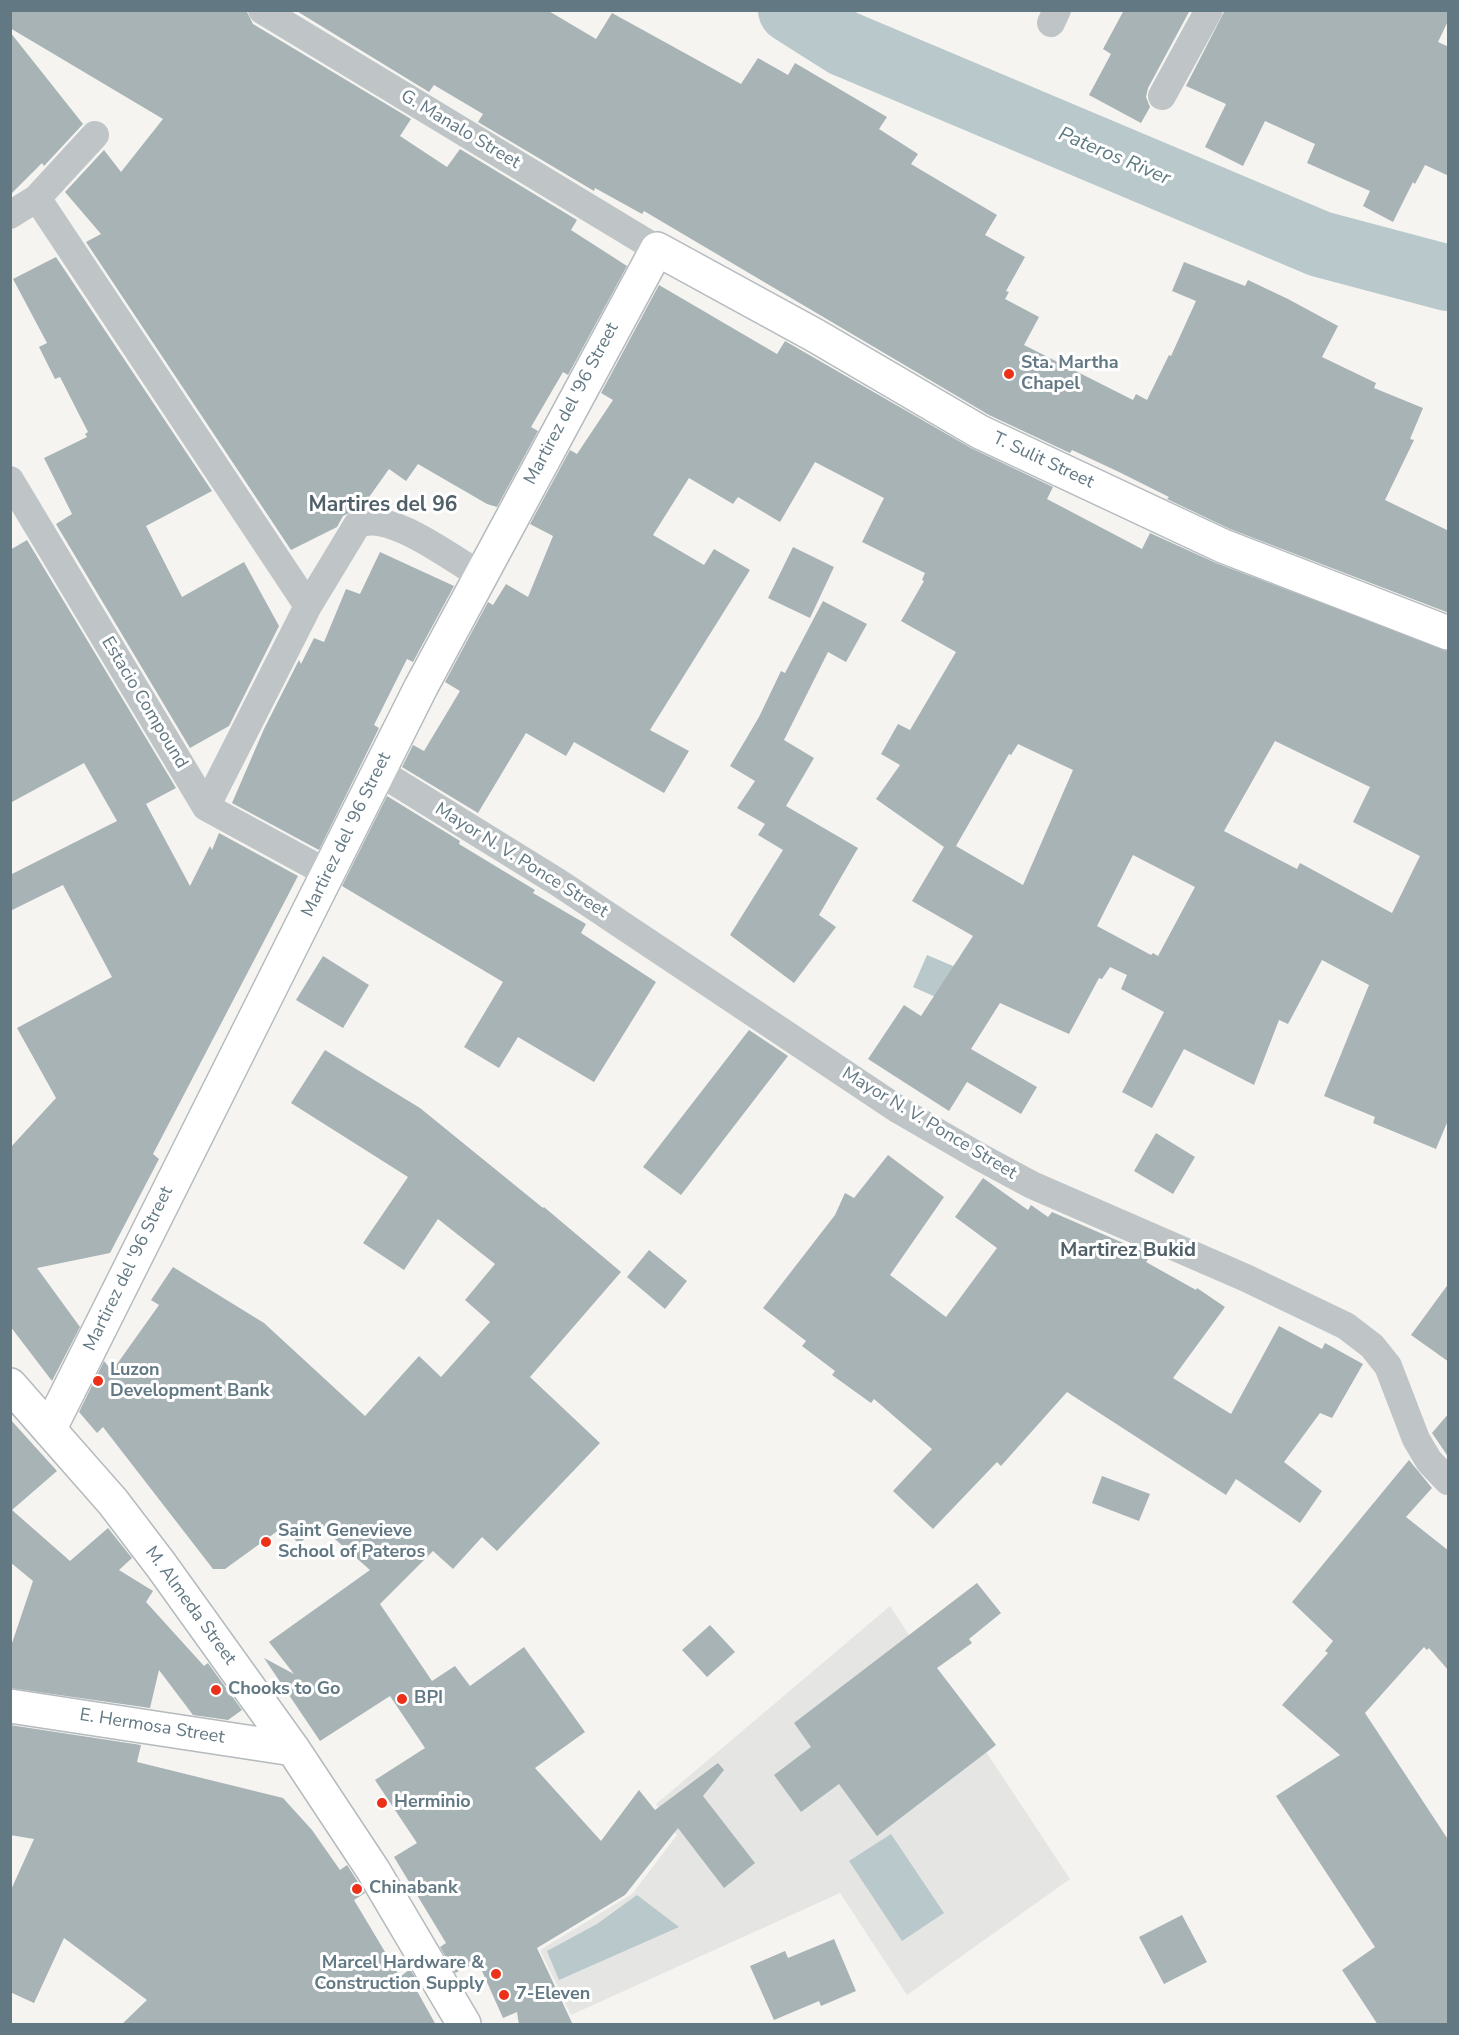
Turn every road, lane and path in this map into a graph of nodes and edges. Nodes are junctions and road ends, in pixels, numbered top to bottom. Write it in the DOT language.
graph roads {
  1 [pos="262,10"];
  2 [pos="1209,10"];
  3 [pos="1162,96"];
  4 [pos="95,135"];
  5 [pos="37,198"];
  6 [pos="10,215"];
  7 [pos="657,249"];
  8 [pos="10,480"];
  9 [pos="480,575"];
  10 [pos="308,606"];
  11 [pos="1449,633"];
  12 [pos="378,771"];
  13 [pos="206,807"];
  14 [pos="329,874"];
  15 [pos="10,1386"];
  16 [pos="50,1428"];
  17 [pos="1449,1481"];
  18 [pos="10,1706"];
  19 [pos="293,1749"];
  20 [pos="464,2025"];
  1 -- 7 [label="street, G. Manalo Street"];
  2 -- 3 [label="street"];
  4 -- 5 [label="street"];
  5 -- 6 [label="street"];
  5 -- 10 [label="street"];
  7 -- 9 [label="street, Martirez del '96 Street"];
  7 -- 11 [label="street, T. Sulit Street"];
  8 -- 13 [label="street, Estacio Compound"];
  9 -- 10 [label="street"];
  9 -- 12 [label="street, Martirez del '96 Street"];
  10 -- 13 [label="street"];
  12 -- 14 [label="street, Martirez del '96 Street"];
  12 -- 17 [label="street, Mayor N. V. Ponce Street"];
  13 -- 14 [label="street"];
  14 -- 16 [label="street, Martirez del '96 Street"];
  15 -- 16 [label="street, M. Almeda Street"];
  16 -- 19 [label="street, M. Almeda Street"];
  18 -- 19 [label="street, E. Hermosa Street"];
  19 -- 20 [label="street, M. Almeda Street"];
}
